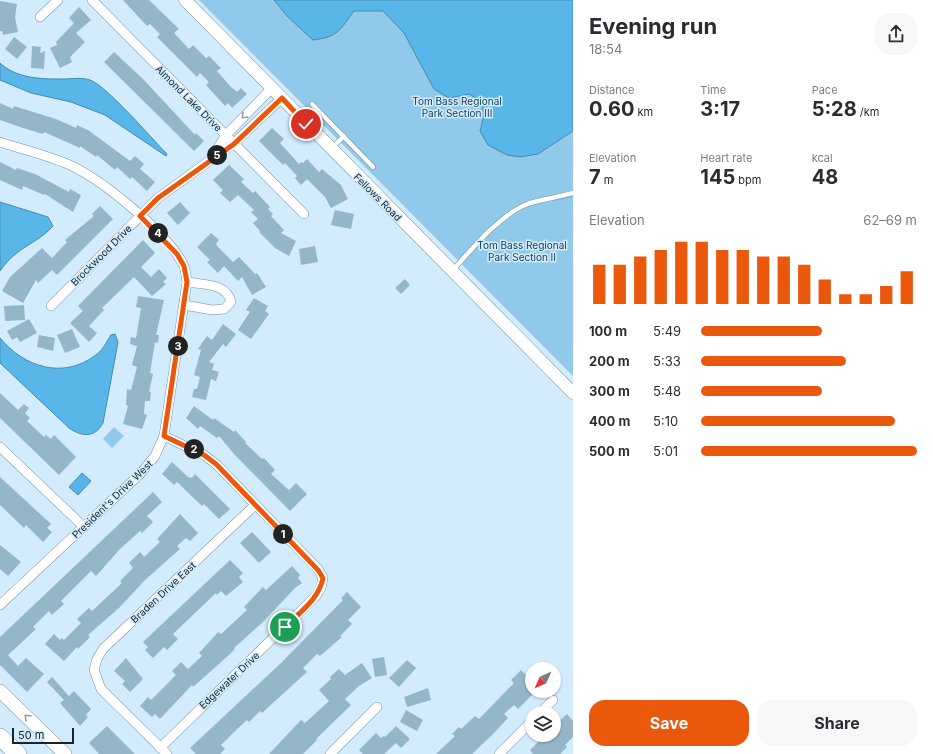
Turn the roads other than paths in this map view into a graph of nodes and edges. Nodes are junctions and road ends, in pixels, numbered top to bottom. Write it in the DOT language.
graph roads {
  1 [pos="58,0"];
  2 [pos="92,0"];
  3 [pos="185,0"];
  4 [pos="40,17"];
  5 [pos="272,88"];
  6 [pos="282,98"];
  7 [pos="312,104"];
  8 [pos="226,135"];
  9 [pos="344,136"];
  10 [pos="0,142"];
  11 [pos="234,144"];
  12 [pos="331,149"];
  13 [pos="209,161"];
  14 [pos="373,167"];
  15 [pos="573,193"];
  16 [pos="304,214"];
  17 [pos="140,216"];
  18 [pos="452,271"];
  19 [pos="187,282"];
  20 [pos="184,305"];
  21 [pos="51,306"];
  22 [pos="573,393"];
  23 [pos="164,436"];
  24 [pos="0,447"];
  25 [pos="255,505"];
  26 [pos="84,527"];
  27 [pos="1,601"];
  28 [pos="0,691"];
  29 [pos="553,700"];
  30 [pos="547,706"];
  31 [pos="377,707"];
  32 [pos="525,728"];
  33 [pos="0,737"];
  34 [pos="164,751"];
  35 [pos="18,754"];
  36 [pos="65,754"];
  37 [pos="330,754"];
  38 [pos="499,754"];
  1 -- 4 [label="street"];
  2 -- 8 [label="street, Almond Lake Drive"];
  3 -- 5 [label="street, Fellows Road"];
  5 -- 6 [label="street, Fellows Road"];
  5 -- 8 [label="street, Brockwood Drive, one-way"];
  6 -- 11 [label="street, Brockwood Drive"];
  6 -- 12 [label="street, Fellows Road"];
  7 -- 9 [label="lane"];
  8 -- 11 [label="street, Almond Lake Drive"];
  8 -- 13 [label="street, Brockwood Drive"];
  9 -- 12 [label="lane"];
  9 -- 14 [label="lane"];
  10 -- 17 [label="street, President's Drive West"];
  11 -- 13 [label="street, Brockwood Drive"];
  11 -- 16 [label="street, Almond Lake Drive"];
  12 -- 18 [label="street, Fellows Road"];
  13 -- 17 [label="street, Brockwood Drive"];
  15 -- 18 [label="lane"];
  17 -- 19 [label="street, President's Drive West"];
  17 -- 21 [label="street, Brockwood Drive"];
  18 -- 22 [label="street, Fellows Road"];
  19 -- 20 [label="street, President's Drive West"];
  19 -- 20 [label="street"];
  20 -- 23 [label="street, President's Drive West"];
  23 -- 25 [label="street, Edgewater Drive"];
  23 -- 26 [label="street, President's Drive West"];
  24 -- 26 [label="street"];
  25 -- 34 [label="street, Edgewater Drive"];
  25 -- 34 [label="street, Braden Drive East"];
  26 -- 27 [label="street, President's Drive West"];
  36 -- 28 [label="main road, one-way"];
  29 -- 30 [label="street"];
  31 -- 37 [label="street"];
  32 -- 38 [label="street"];
  33 -- 35 [label="highway"];
}
